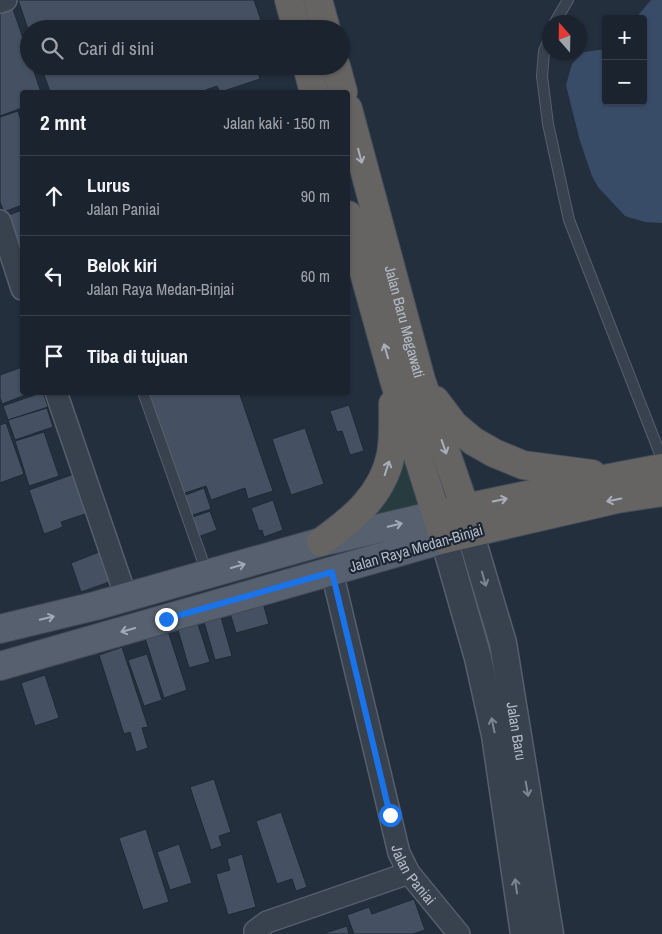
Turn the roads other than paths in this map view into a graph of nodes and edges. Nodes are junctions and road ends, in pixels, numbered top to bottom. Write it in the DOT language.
graph roads {
  1 [pos="6,0"];
  2 [pos="289,0"];
  3 [pos="318,0"];
  4 [pos="568,0"];
  5 [pos="0,2"];
  6 [pos="559,15"];
  7 [pos="295,20"];
  8 [pos="324,20"];
  9 [pos="543,60"];
  10 [pos="309,75"];
  11 [pos="338,75"];
  12 [pos="313,90"];
  13 [pos="342,90"];
  14 [pos="350,116"];
  15 [pos="0,221"];
  16 [pos="350,222"];
  17 [pos="20,284"];
  18 [pos="394,380"];
  19 [pos="421,380"];
  20 [pos="57,395"];
  21 [pos="144,395"];
  22 [pos="662,459"];
  23 [pos="662,468"];
  24 [pos="616,477"];
  25 [pos="662,492"];
  26 [pos="467,520"];
  27 [pos="440,527"];
  28 [pos="321,542"];
  29 [pos="332,572"];
  30 [pos="207,575"];
  31 [pos="126,597"];
  32 [pos="0,629"];
  33 [pos="0,666"];
  34 [pos="409,873"];
  35 [pos="255,934"];
  36 [pos="459,934"];
  37 [pos="524,934"];
  38 [pos="550,934"];
  1 -- 5 [label="street"];
  2 -- 7 [label="highway"];
  3 -- 8 [label="highway"];
  4 -- 6 [label="lane"];
  9 -- 22 [label="lane"];
  10 -- 12 [label="highway"];
  11 -- 13 [label="highway"];
  14 -- 19 [label="highway, Jalan Baru Megawati, one-way"];
  15 -- 17 [label="street"];
  18 -- 16 [label="highway, Jalan Baru Megawati, one-way"];
  18 -- 27 [label="highway, Jalan Baru Megawati"];
  28 -- 18 [label="highway, one-way"];
  19 -- 24 [label="highway"];
  19 -- 26 [label="highway, Jalan Baru Megawati, one-way"];
  20 -- 31 [label="street"];
  21 -- 30 [label="lane"];
  23 -- 24 [label="highway, Jalan Raya Medan-Binjai"];
  26 -- 24 [label="highway, Jalan Raya Medan-Binjai, one-way"];
  25 -- 26 [label="highway, Jalan Raya Medan-Binjai, one-way"];
  26 -- 27 [label="highway, Jalan Raya Medan-Binjai"];
  26 -- 38 [label="street, Jalan Baru, one-way"];
  28 -- 27 [label="main road, Jalan Raya Medan-Binjai, one-way"];
  27 -- 29 [label="main road, Jalan Raya Medan-Binjai"];
  37 -- 27 [label="street, Jalan Baru, one-way"];
  30 -- 28 [label="main road, Jalan Raya Medan-Binjai, one-way"];
  29 -- 33 [label="main road, Jalan Raya Medan-Binjai, one-way"];
  29 -- 34 [label="street, Jalan Paniai"];
  30 -- 31 [label="main road, Jalan Raya Medan-Binjai"];
  32 -- 31 [label="main road, Jalan Raya Medan-Binjai, one-way"];
  34 -- 35 [label="street"];
  34 -- 36 [label="street, Jalan Paniai"];
}
